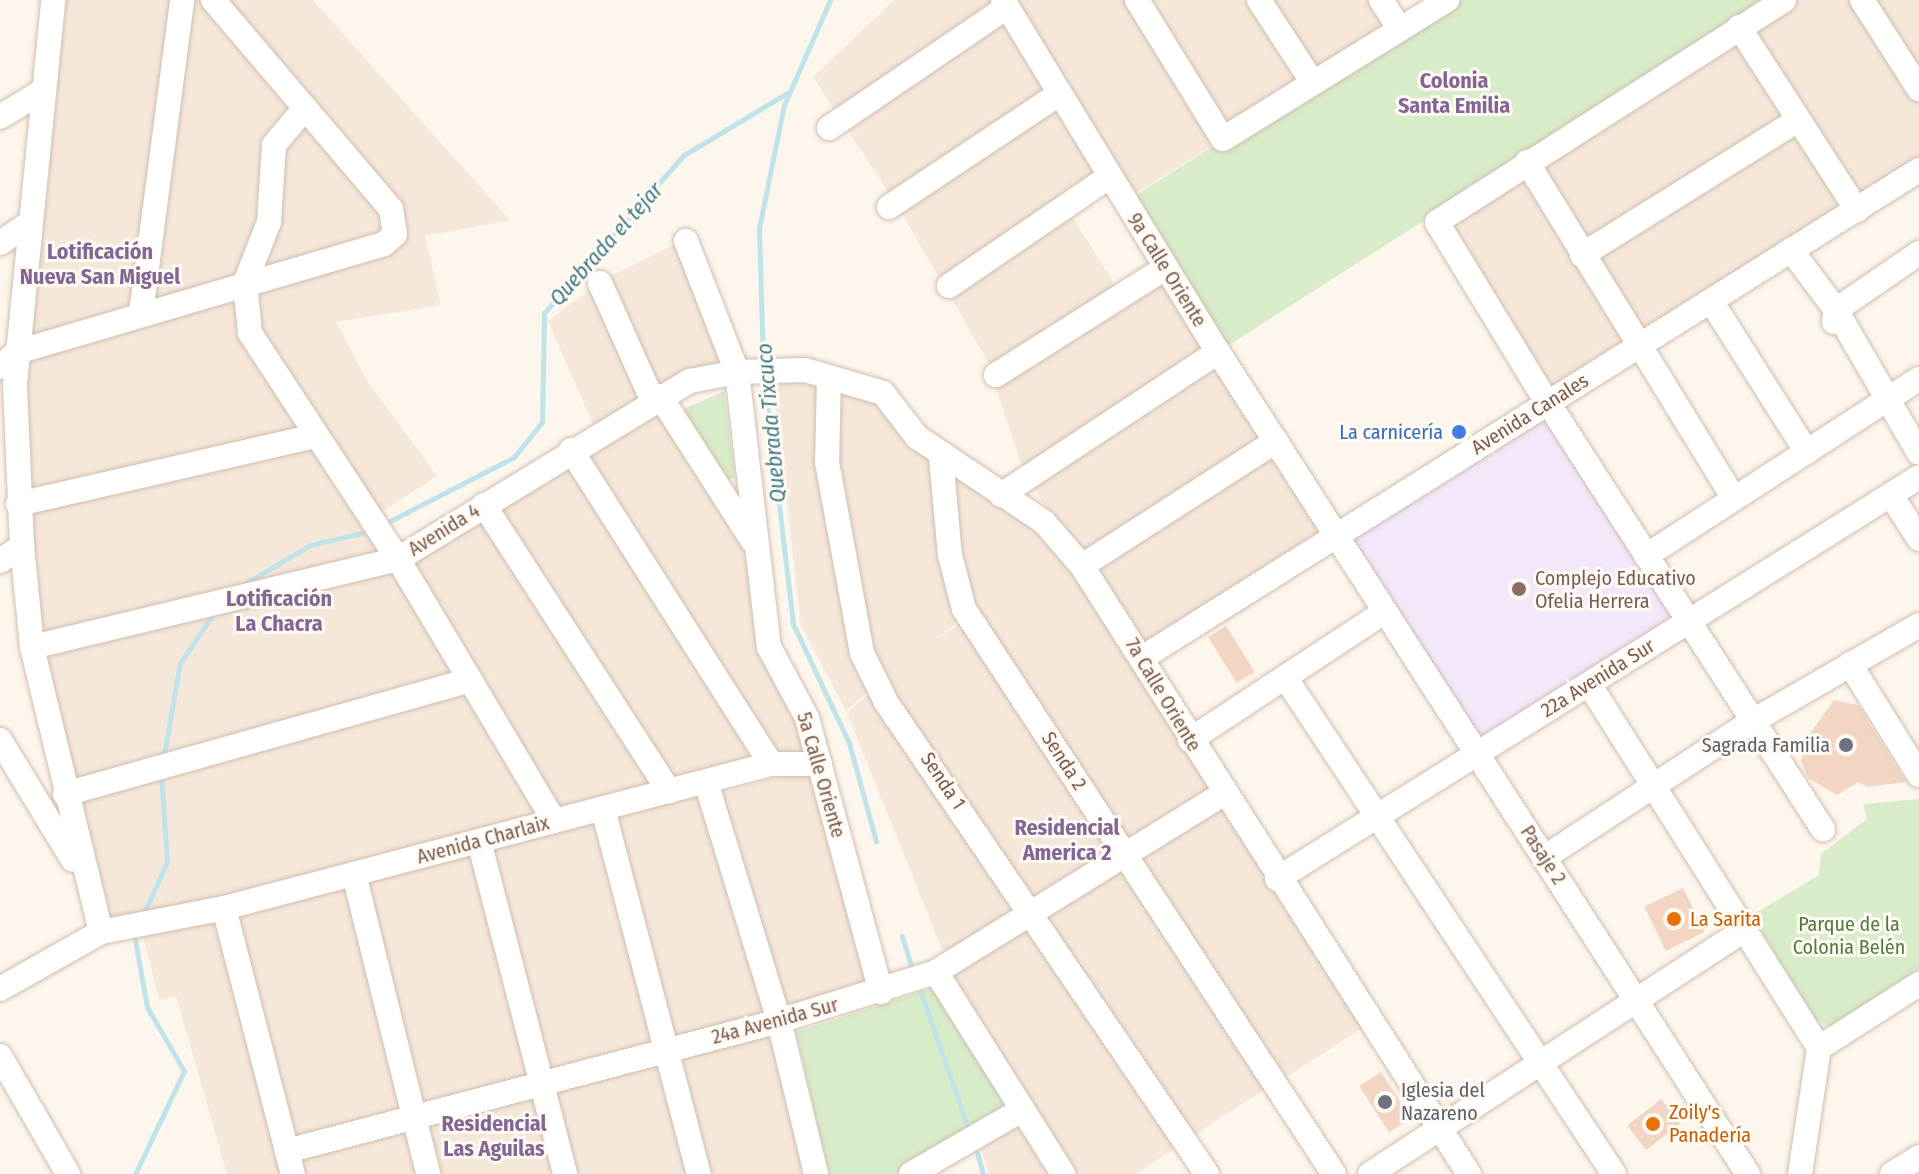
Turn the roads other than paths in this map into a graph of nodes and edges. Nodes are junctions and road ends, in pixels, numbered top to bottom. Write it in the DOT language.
graph roads {
  1 [pos="53,0"];
  2 [pos="182,0"];
  3 [pos="213,0"];
  4 [pos="1137,0"];
  5 [pos="1259,0"];
  6 [pos="1381,0"];
  7 [pos="1447,0"];
  8 [pos="1784,0"];
  9 [pos="1862,0"];
  10 [pos="1005,4"];
  11 [pos="1739,27"];
  12 [pos="1400,29"];
  13 [pos="1313,83"];
  14 [pos="1919,89"];
  15 [pos="41,92"];
  16 [pos="1059,94"];
  17 [pos="305,108"];
  18 [pos="0,117"];
  19 [pos="1798,120"];
  20 [pos="829,128"];
  21 [pos="1527,162"];
  22 [pos="1919,170"];
  23 [pos="1109,177"];
  24 [pos="889,207"];
  25 [pos="1857,210"];
  26 [pos="28,224"];
  27 [pos="686,241"];
  28 [pos="0,243"];
  29 [pos="1791,250"];
  30 [pos="1919,253"];
  31 [pos="1582,255"];
  32 [pos="1165,268"];
  33 [pos="245,283"];
  34 [pos="600,283"];
  35 [pos="949,286"];
  36 [pos="1711,301"];
  37 [pos="1836,310"];
  38 [pos="141,313"];
  39 [pos="1638,347"];
  40 [pos="1218,352"];
  41 [pos="9,360"];
  42 [pos="754,371"];
  43 [pos="996,375"];
  44 [pos="829,377"];
  45 [pos="1919,379"];
  46 [pos="656,398"];
  47 [pos="1886,401"];
  48 [pos="1552,409"];
  49 [pos="314,436"];
  50 [pos="1276,441"];
  51 [pos="571,450"];
  52 [pos="1807,452"];
  53 [pos="1919,453"];
  54 [pos="941,457"];
  55 [pos="1919,477"];
  56 [pos="1001,495"];
  57 [pos="1891,495"];
  58 [pos="1734,499"];
  59 [pos="490,501"];
  60 [pos="18,504"];
  61 [pos="1337,536"];
  62 [pos="1919,539"];
  63 [pos="755,545"];
  64 [pos="22,546"];
  65 [pos="1646,556"];
  66 [pos="398,559"];
  67 [pos="0,561"];
  68 [pos="1082,566"];
  69 [pos="1384,612"];
  70 [pos="1689,621"];
  71 [pos="1919,625"];
  72 [pos="32,647"];
  73 [pos="1142,658"];
  74 [pos="1850,664"];
  75 [pos="1285,677"];
  76 [pos="470,680"];
  77 [pos="1589,684"];
  78 [pos="1753,721"];
  79 [pos="0,740"];
  80 [pos="1190,740"];
  81 [pos="1477,754"];
  82 [pos="771,764"];
  83 [pos="820,764"];
  84 [pos="1919,775"];
  85 [pos="706,782"];
  86 [pos="1654,786"];
  87 [pos="669,791"];
  88 [pos="65,794"];
  89 [pos="1223,794"];
  90 [pos="603,809"];
  91 [pos="1377,817"];
  92 [pos="554,821"];
  93 [pos="1823,830"];
  94 [pos="479,841"];
  95 [pos="1126,857"];
  96 [pos="1545,857"];
  97 [pos="354,874"];
  98 [pos="83,875"];
  99 [pos="1277,879"];
  100 [pos="224,908"];
  101 [pos="1034,917"];
  102 [pos="1745,930"];
  103 [pos="101,932"];
  104 [pos="936,972"];
  105 [pos="1919,984"];
  106 [pos="0,989"];
  107 [pos="881,992"];
  108 [pos="1636,1000"];
  109 [pos="779,1021"];
  110 [pos="1819,1048"];
  111 [pos="667,1050"];
  112 [pos="0,1056"];
  113 [pos="1541,1062"];
  114 [pos="541,1083"];
  115 [pos="1023,1109"];
  116 [pos="414,1118"];
  117 [pos="1440,1128"];
  118 [pos="806,1141"];
  119 [pos="1919,1157"];
  120 [pos="290,1163"];
  121 [pos="68,1174"];
  122 [pos="428,1174"];
  123 [pos="565,1174"];
  124 [pos="699,1174"];
  125 [pos="804,1174"];
  126 [pos="816,1174"];
  127 [pos="911,1174"];
  128 [pos="1063,1174"];
  129 [pos="1207,1174"];
  130 [pos="1334,1174"];
  131 [pos="1370,1174"];
  132 [pos="1469,1174"];
  133 [pos="1614,1174"];
  134 [pos="1748,1174"];
  135 [pos="1800,1174"];
  136 [pos="1892,1174"];
  1 -- 15 [label="street"];
  2 -- 38 [label="street"];
  3 -- 17 [label="street"];
  4 -- 13 [label="street"];
  5 -- 13 [label="street"];
  6 -- 12 [label="street"];
  7 -- 12 [label="street"];
  8 -- 11 [label="street"];
  9 -- 14 [label="street"];
  10 -- 16 [label="street, 9a Calle Oriente"];
  10 -- 20 [label="street"];
  11 -- 19 [label="street"];
  11 -- 21 [label="street"];
  12 -- 13 [label="street"];
  15 -- 18 [label="street"];
  15 -- 26 [label="street"];
  16 -- 23 [label="street, 9a Calle Oriente"];
  16 -- 24 [label="street"];
  17 -- 33 [label="street"];
  17 -- 33 [label="street"];
  19 -- 25 [label="street"];
  19 -- 31 [label="street"];
  21 -- 31 [label="street"];
  21 -- 48 [label="street"];
  22 -- 25 [label="street, Avenida Canales"];
  23 -- 32 [label="street, 9a Calle Oriente"];
  23 -- 35 [label="street"];
  25 -- 29 [label="street, Avenida Canales"];
  26 -- 28 [label="street"];
  26 -- 41 [label="street"];
  27 -- 42 [label="street, 5a Calle Oriente"];
  29 -- 36 [label="street, Avenida Canales"];
  29 -- 37 [label="street"];
  30 -- 37 [label="street"];
  31 -- 39 [label="street"];
  32 -- 40 [label="street, 9a Calle Oriente"];
  32 -- 43 [label="street"];
  33 -- 38 [label="street"];
  33 -- 49 [label="street"];
  34 -- 46 [label="street"];
  36 -- 39 [label="street, Avenida Canales"];
  36 -- 52 [label="street"];
  37 -- 47 [label="street"];
  38 -- 41 [label="street"];
  39 -- 48 [label="street, Avenida Canales"];
  39 -- 58 [label="street"];
  40 -- 50 [label="street, 9a Calle Oriente"];
  40 -- 56 [label="street"];
  41 -- 60 [label="street"];
  42 -- 44 [label="street, 7a Calle Oriente"];
  42 -- 46 [label="street, Avenida 4"];
  42 -- 63 [label="street, 5a Calle Oriente"];
  44 -- 54 [label="street, 7a Calle Oriente"];
  44 -- 101 [label="street, Senda 1"];
  45 -- 47 [label="street"];
  46 -- 51 [label="street, Avenida 4"];
  46 -- 63 [label="street"];
  47 -- 52 [label="street"];
  47 -- 53 [label="street"];
  48 -- 61 [label="street, Avenida Canales"];
  48 -- 65 [label="street"];
  49 -- 60 [label="street"];
  49 -- 66 [label="street"];
  50 -- 61 [label="street, 9a Calle Oriente"];
  50 -- 68 [label="street"];
  51 -- 59 [label="street, Avenida 4"];
  51 -- 82 [label="street"];
  52 -- 58 [label="street"];
  54 -- 56 [label="street, 7a Calle Oriente"];
  54 -- 95 [label="street, Senda 2"];
  55 -- 57 [label="street, 22a Avenida Sur"];
  56 -- 68 [label="street, 7a Calle Oriente"];
  57 -- 62 [label="street"];
  57 -- 70 [label="street, 22a Avenida Sur"];
  58 -- 65 [label="street"];
  59 -- 66 [label="street, Avenida 4"];
  59 -- 87 [label="street"];
  60 -- 64 [label="street"];
  61 -- 69 [label="street, Pasaje 2"];
  61 -- 73 [label="street, Avenida Canales"];
  63 -- 83 [label="street, 5a Calle Oriente"];
  64 -- 67 [label="street"];
  64 -- 72 [label="street"];
  65 -- 70 [label="street"];
  66 -- 72 [label="street, Avenida 4"];
  66 -- 76 [label="street"];
  68 -- 73 [label="street, 7a Calle Oriente"];
  69 -- 75 [label="street"];
  69 -- 81 [label="street, Pasaje 2"];
  70 -- 77 [label="street, 22a Avenida Sur"];
  70 -- 78 [label="street"];
  71 -- 74 [label="street"];
  72 -- 88 [label="street"];
  73 -- 80 [label="street, 7a Calle Oriente"];
  74 -- 78 [label="street"];
  74 -- 84 [label="street"];
  75 -- 80 [label="street"];
  75 -- 91 [label="street"];
  76 -- 88 [label="street"];
  76 -- 92 [label="street"];
  77 -- 81 [label="street, 22a Avenida Sur"];
  77 -- 86 [label="street"];
  78 -- 86 [label="street"];
  78 -- 93 [label="street"];
  79 -- 98 [label="street"];
  80 -- 89 [label="street, 7a Calle Oriente"];
  81 -- 91 [label="street, 22a Avenida Sur"];
  81 -- 96 [label="street, Pasaje 2"];
  82 -- 83 [label="street, Avenida Charlaix"];
  82 -- 85 [label="street, Avenida Charlaix"];
  83 -- 107 [label="street, 5a Calle Oriente"];
  85 -- 87 [label="street, Avenida Charlaix"];
  85 -- 109 [label="street"];
  86 -- 96 [label="street"];
  86 -- 102 [label="street"];
  87 -- 90 [label="street, Avenida Charlaix"];
  88 -- 98 [label="street"];
  89 -- 95 [label="street, 24a Avenida Sur"];
  89 -- 99 [label="street, 7a Calle Oriente"];
  90 -- 92 [label="street, Avenida Charlaix"];
  90 -- 111 [label="street"];
  91 -- 99 [label="street, 22a Avenida Sur"];
  91 -- 113 [label="street"];
  92 -- 94 [label="street, Avenida Charlaix"];
  94 -- 97 [label="street, Avenida Charlaix"];
  94 -- 114 [label="street"];
  95 -- 101 [label="street, 24a Avenida Sur"];
  95 -- 130 [label="street, Senda 2"];
  96 -- 108 [label="street, Pasaje 2"];
  97 -- 100 [label="street, Avenida Charlaix"];
  97 -- 116 [label="street"];
  98 -- 103 [label="street"];
  99 -- 117 [label="street, 7a Calle Oriente"];
  100 -- 103 [label="street, Avenida Charlaix"];
  100 -- 120 [label="street"];
  101 -- 104 [label="street, 24a Avenida Sur"];
  101 -- 129 [label="street, Senda 1"];
  102 -- 108 [label="street"];
  102 -- 110 [label="street"];
  103 -- 106 [label="street, Avenida Charlaix"];
  104 -- 107 [label="street, 24a Avenida Sur"];
  104 -- 115 [label="street"];
  105 -- 110 [label="street"];
  107 -- 109 [label="street, 24a Avenida Sur"];
  108 -- 113 [label="street"];
  108 -- 134 [label="street, Pasaje 2"];
  109 -- 111 [label="street, 24a Avenida Sur"];
  109 -- 118 [label="street"];
  110 -- 135 [label="street"];
  111 -- 114 [label="street, 24a Avenida Sur"];
  111 -- 124 [label="street"];
  112 -- 121 [label="street"];
  113 -- 117 [label="street"];
  113 -- 133 [label="street"];
  114 -- 116 [label="street, 24a Avenida Sur"];
  114 -- 123 [label="street"];
  115 -- 127 [label="street"];
  115 -- 128 [label="street"];
  116 -- 120 [label="street, 24a Avenida Sur"];
  116 -- 122 [label="street"];
  117 -- 131 [label="street"];
  117 -- 132 [label="street, 7a Calle Oriente"];
  118 -- 125 [label="street"];
  118 -- 126 [label="street"];
  119 -- 136 [label="street"];
}
